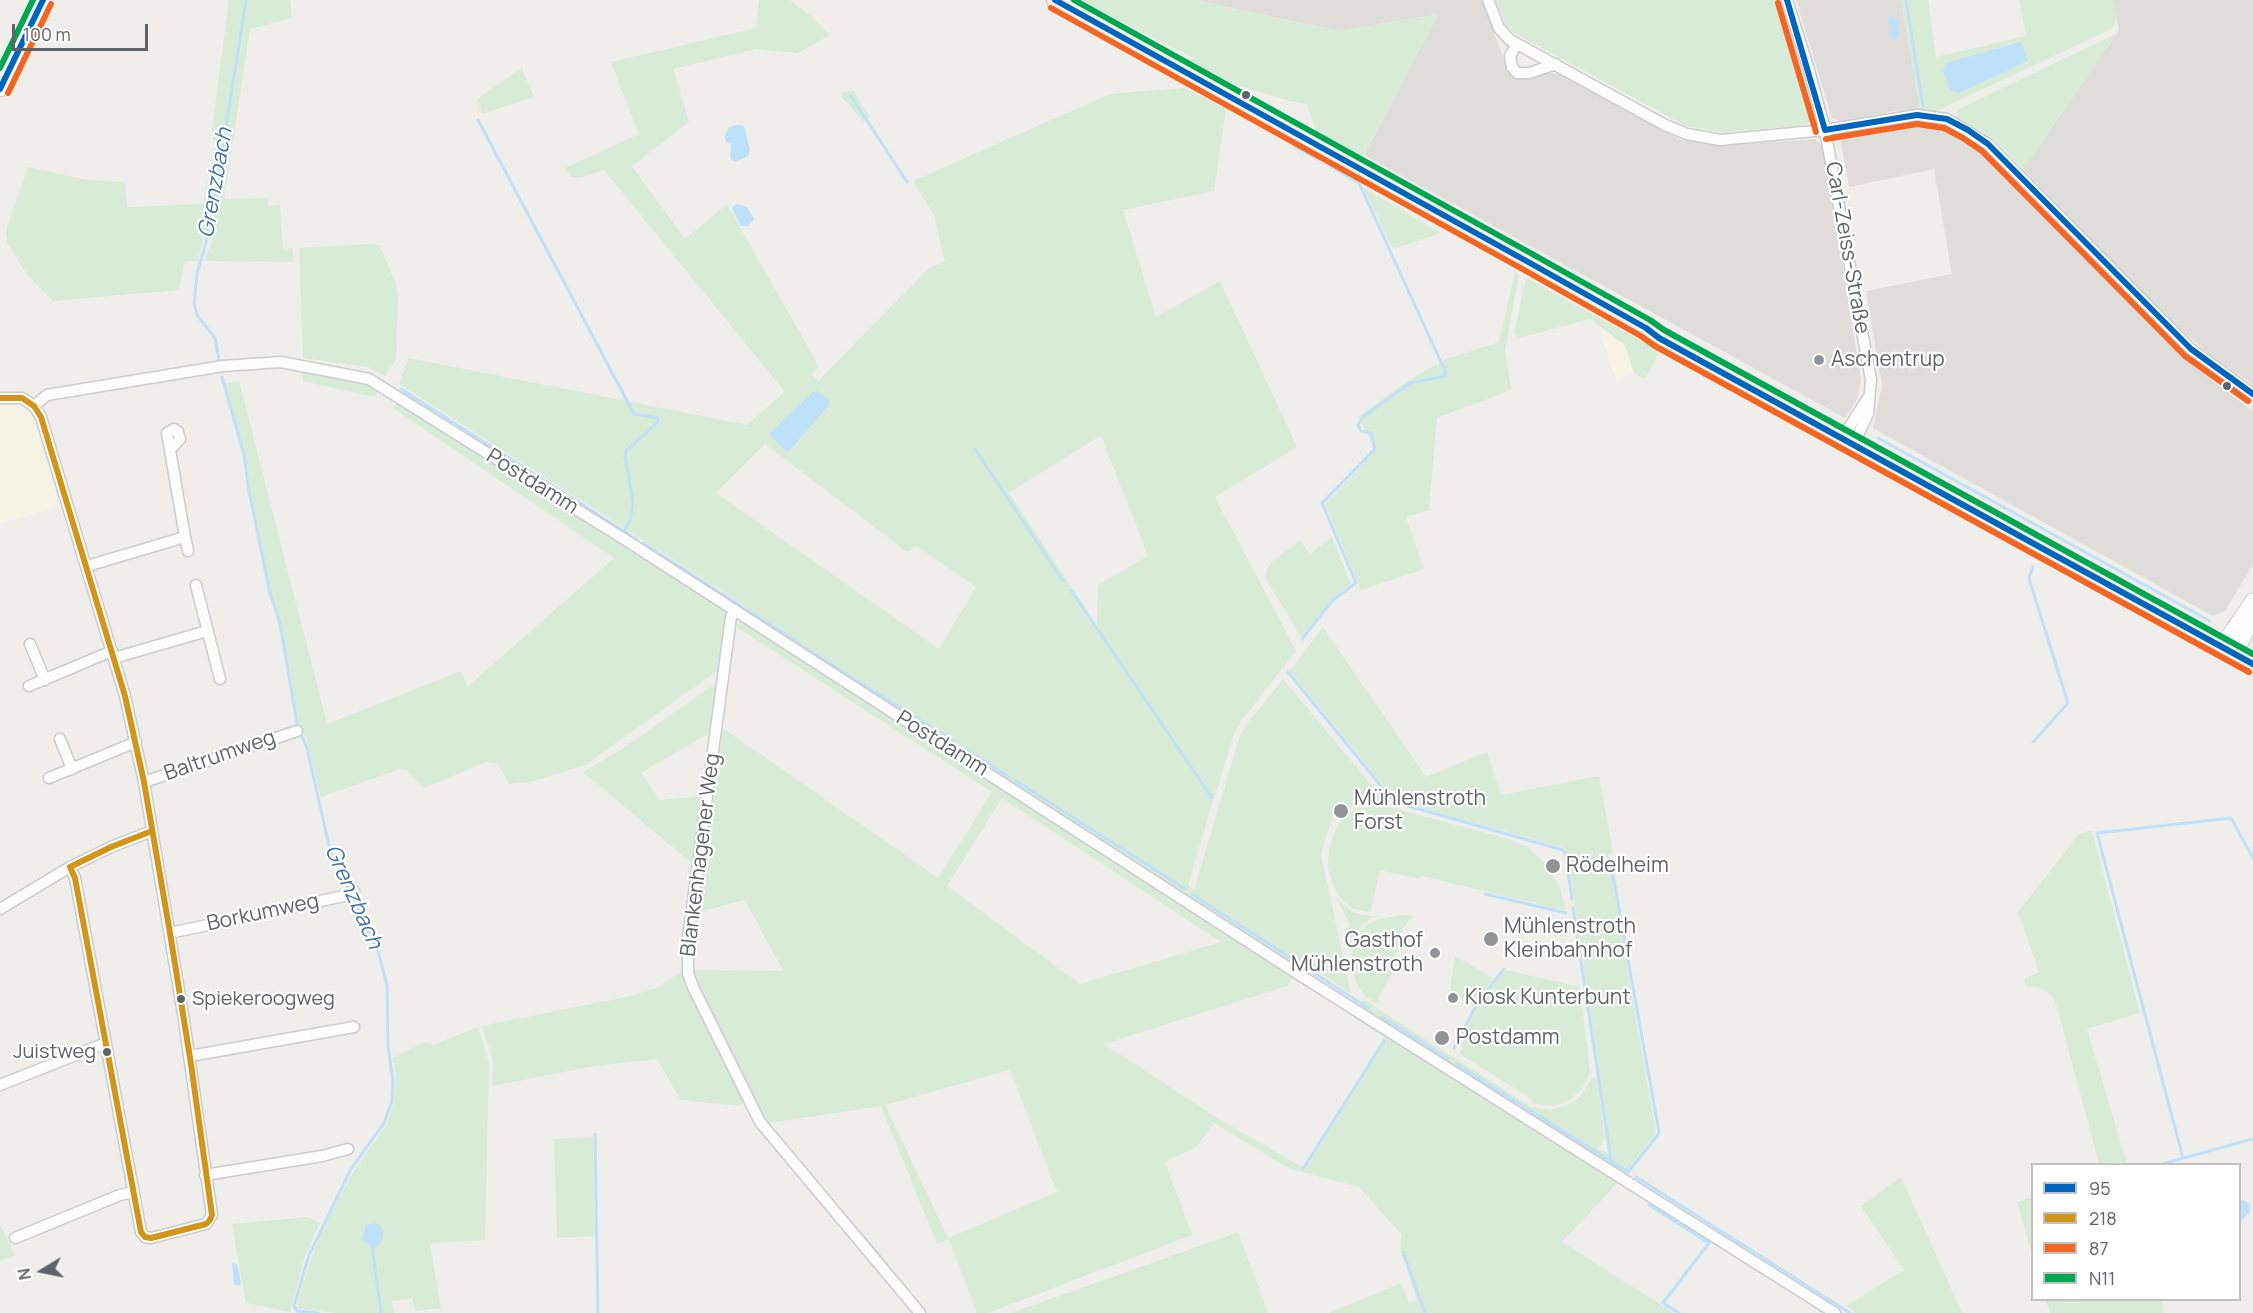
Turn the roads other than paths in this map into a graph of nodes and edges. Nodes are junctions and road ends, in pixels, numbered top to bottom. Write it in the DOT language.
graph roads {
  1 [pos="43,0"];
  2 [pos="1055,0"];
  3 [pos="1488,0"];
  4 [pos="1787,0"];
  5 [pos="1517,44"];
  6 [pos="1556,64"];
  7 [pos="0,89"];
  8 [pos="1825,130"];
  9 [pos="2253,394"];
  10 [pos="0,398"];
  11 [pos="34,406"];
  12 [pos="1850,436"];
  13 [pos="170,450"];
  14 [pos="185,537"];
  15 [pos="188,551"];
  16 [pos="87,566"];
  17 [pos="196,585"];
  18 [pos="2253,601"];
  19 [pos="734,611"];
  20 [pos="2253,617"];
  21 [pos="207,631"];
  22 [pos="30,644"];
  23 [pos="2235,649"];
  24 [pos="113,654"];
  25 [pos="2253,664"];
  26 [pos="220,679"];
  27 [pos="45,680"];
  28 [pos="29,686"];
  29 [pos="297,731"];
  30 [pos="60,739"];
  31 [pos="136,742"];
  32 [pos="72,769"];
  33 [pos="49,778"];
  34 [pos="144,782"];
  35 [pos="152,831"];
  36 [pos="70,867"];
  37 [pos="349,893"];
  38 [pos="0,909"];
  39 [pos="170,933"];
  40 [pos="354,1027"];
  41 [pos="106,1043"];
  42 [pos="190,1056"];
  43 [pos="0,1084"];
  44 [pos="348,1149"];
  45 [pos="205,1175"];
  46 [pos="134,1191"];
  47 [pos="15,1238"];
  48 [pos="920,1313"];
  49 [pos="1835,1313"];
  1 -- 7 [label="street"];
  2 -- 12 [label="main road"];
  3 -- 5 [label="street"];
  4 -- 8 [label="street, Carl-Zeiss-Straße"];
  5 -- 6 [label="street"];
  5 -- 6 [label="street"];
  6 -- 8 [label="street"];
  8 -- 9 [label="street"];
  8 -- 12 [label="street, Carl-Zeiss-Straße"];
  10 -- 11 [label="street"];
  11 -- 16 [label="street"];
  11 -- 19 [label="street, Postdamm"];
  12 -- 23 [label="main road"];
  13 -- 14 [label="street"];
  14 -- 15 [label="street"];
  14 -- 16 [label="street"];
  16 -- 24 [label="street"];
  17 -- 21 [label="street"];
  18 -- 23 [label="street"];
  19 -- 48 [label="street, Blankenhagener Weg"];
  19 -- 49 [label="street, Postdamm"];
  20 -- 23 [label="street"];
  21 -- 24 [label="street"];
  21 -- 26 [label="street"];
  22 -- 27 [label="street"];
  23 -- 25 [label="main road"];
  24 -- 27 [label="street"];
  24 -- 31 [label="street"];
  27 -- 28 [label="street"];
  29 -- 34 [label="street, Baltrumweg"];
  30 -- 32 [label="street"];
  31 -- 32 [label="street"];
  31 -- 34 [label="street"];
  32 -- 33 [label="street"];
  34 -- 35 [label="street"];
  35 -- 36 [label="street"];
  35 -- 39 [label="street"];
  36 -- 38 [label="street"];
  36 -- 41 [label="street"];
  37 -- 39 [label="street, Borkumweg"];
  39 -- 42 [label="street"];
  40 -- 42 [label="street"];
  41 -- 43 [label="street"];
  41 -- 46 [label="street"];
  42 -- 45 [label="street"];
  44 -- 45 [label="street"];
  45 -- 46 [label="street"];
  46 -- 47 [label="street"];
}
